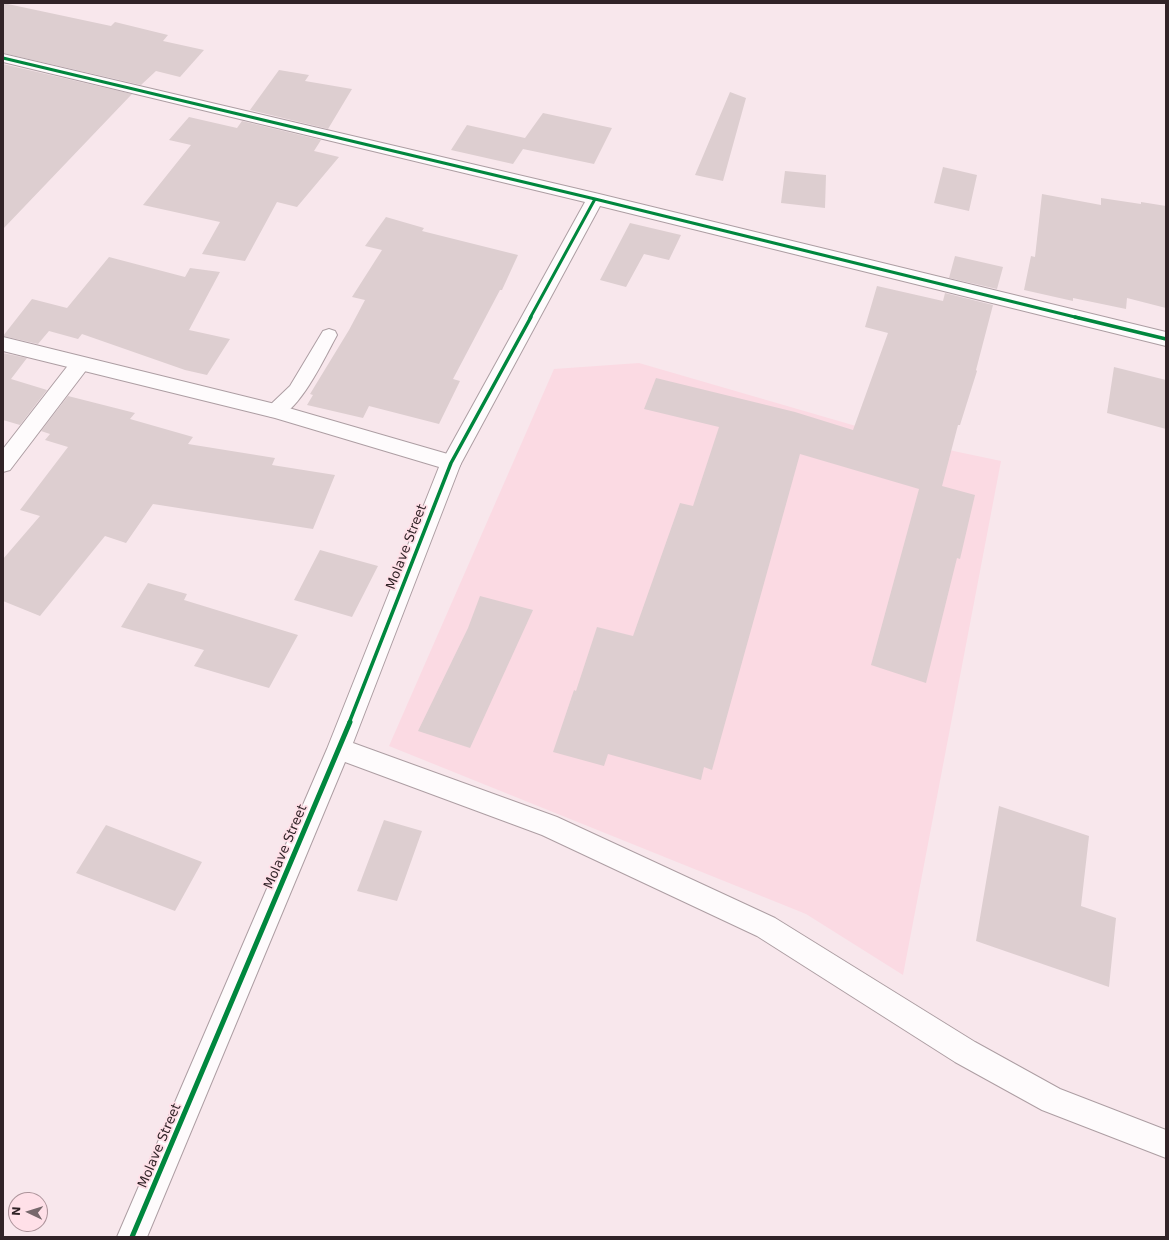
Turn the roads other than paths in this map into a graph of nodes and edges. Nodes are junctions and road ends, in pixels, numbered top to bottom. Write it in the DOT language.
graph roads {
  1 [pos="3,58"];
  2 [pos="595,199"];
  3 [pos="329,335"];
  4 [pos="1166,339"];
  5 [pos="3,344"];
  6 [pos="80,364"];
  7 [pos="275,411"];
  8 [pos="451,462"];
  9 [pos="3,464"];
  10 [pos="339,749"];
  11 [pos="1166,1144"];
  12 [pos="132,1237"];
  1 -- 2 [label="street"];
  2 -- 4 [label="street"];
  2 -- 8 [label="street, Molave Street"];
  3 -- 7 [label="lane"];
  5 -- 6 [label="street"];
  6 -- 7 [label="street"];
  6 -- 9 [label="street"];
  7 -- 8 [label="street"];
  8 -- 10 [label="street, Molave Street"];
  10 -- 11 [label="street"];
  10 -- 12 [label="street, Molave Street"];
}
